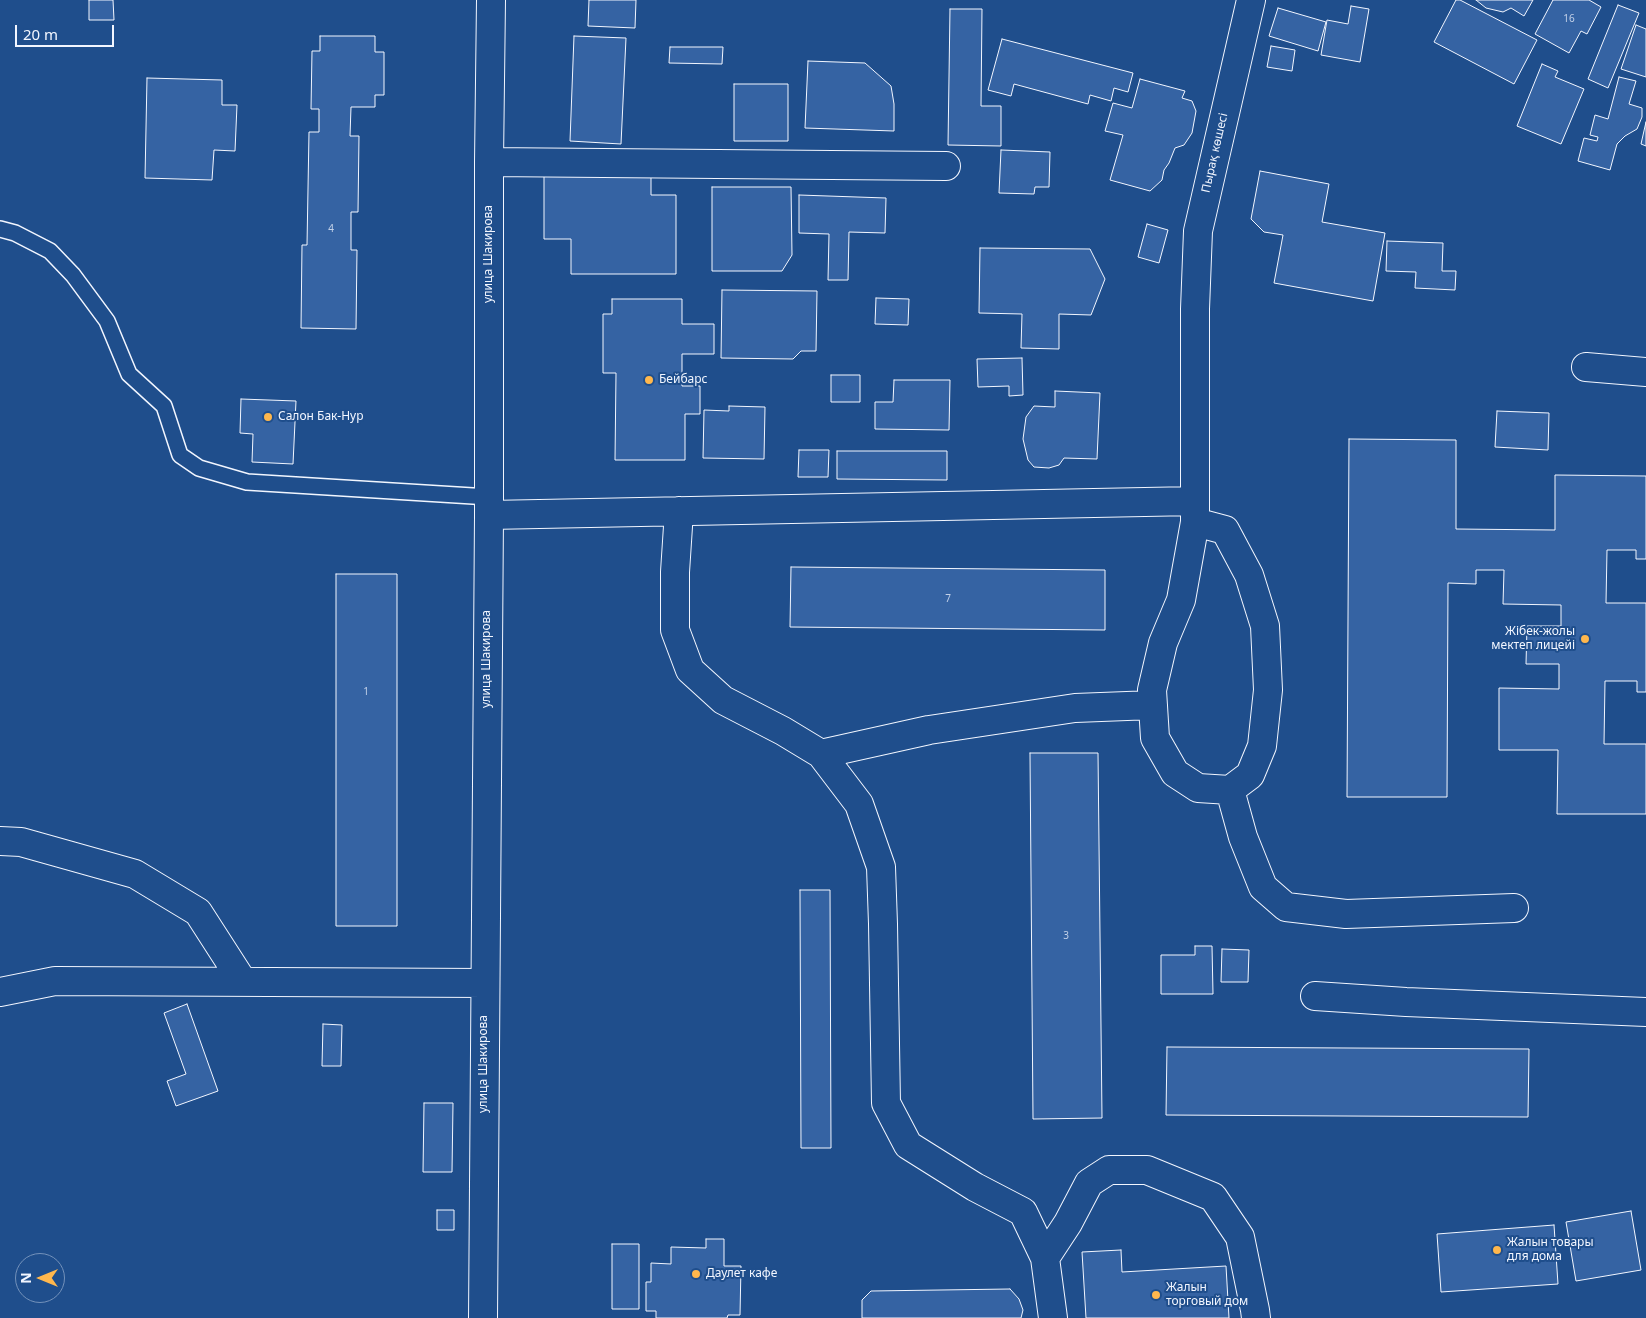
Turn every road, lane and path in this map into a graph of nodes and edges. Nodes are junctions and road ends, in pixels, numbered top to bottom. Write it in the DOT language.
graph roads {
  1 [pos="491,0"];
  2 [pos="1251,0"];
  3 [pos="489,162"];
  4 [pos="946,166"];
  5 [pos="0,229"];
  6 [pos="1586,367"];
  7 [pos="1646,372"];
  8 [pos="489,506"];
  9 [pos="679,511"];
  10 [pos="1194,511"];
  11 [pos="1153,705"];
  12 [pos="821,754"];
  13 [pos="1230,790"];
  14 [pos="0,841"];
  15 [pos="1514,908"];
  16 [pos="243,982"];
  17 [pos="485,983"];
  18 [pos="0,992"];
  19 [pos="1315,996"];
  20 [pos="1646,1012"];
  21 [pos="1045,1258"];
  22 [pos="483,1318"];
  23 [pos="1053,1318"];
  24 [pos="1256,1318"];
  1 -- 3 [label="street, улица Шакирова"];
  2 -- 10 [label="street, Пырақ көшесі"];
  3 -- 4 [label="street"];
  3 -- 8 [label="street, улица Шакирова"];
  5 -- 8 [label="lane"];
  6 -- 7 [label="street"];
  8 -- 9 [label="street"];
  8 -- 17 [label="street, улица Шакирова"];
  9 -- 10 [label="street"];
  9 -- 12 [label="street"];
  10 -- 11 [label="street, Пырақ көшесі"];
  10 -- 13 [label="street"];
  11 -- 12 [label="street"];
  11 -- 13 [label="street, Пырақ көшесі"];
  12 -- 21 [label="street"];
  13 -- 15 [label="street"];
  14 -- 16 [label="street"];
  16 -- 17 [label="street"];
  16 -- 18 [label="street"];
  17 -- 22 [label="street, улица Шакирова"];
  19 -- 20 [label="street"];
  21 -- 23 [label="street"];
  21 -- 24 [label="street"];
}
